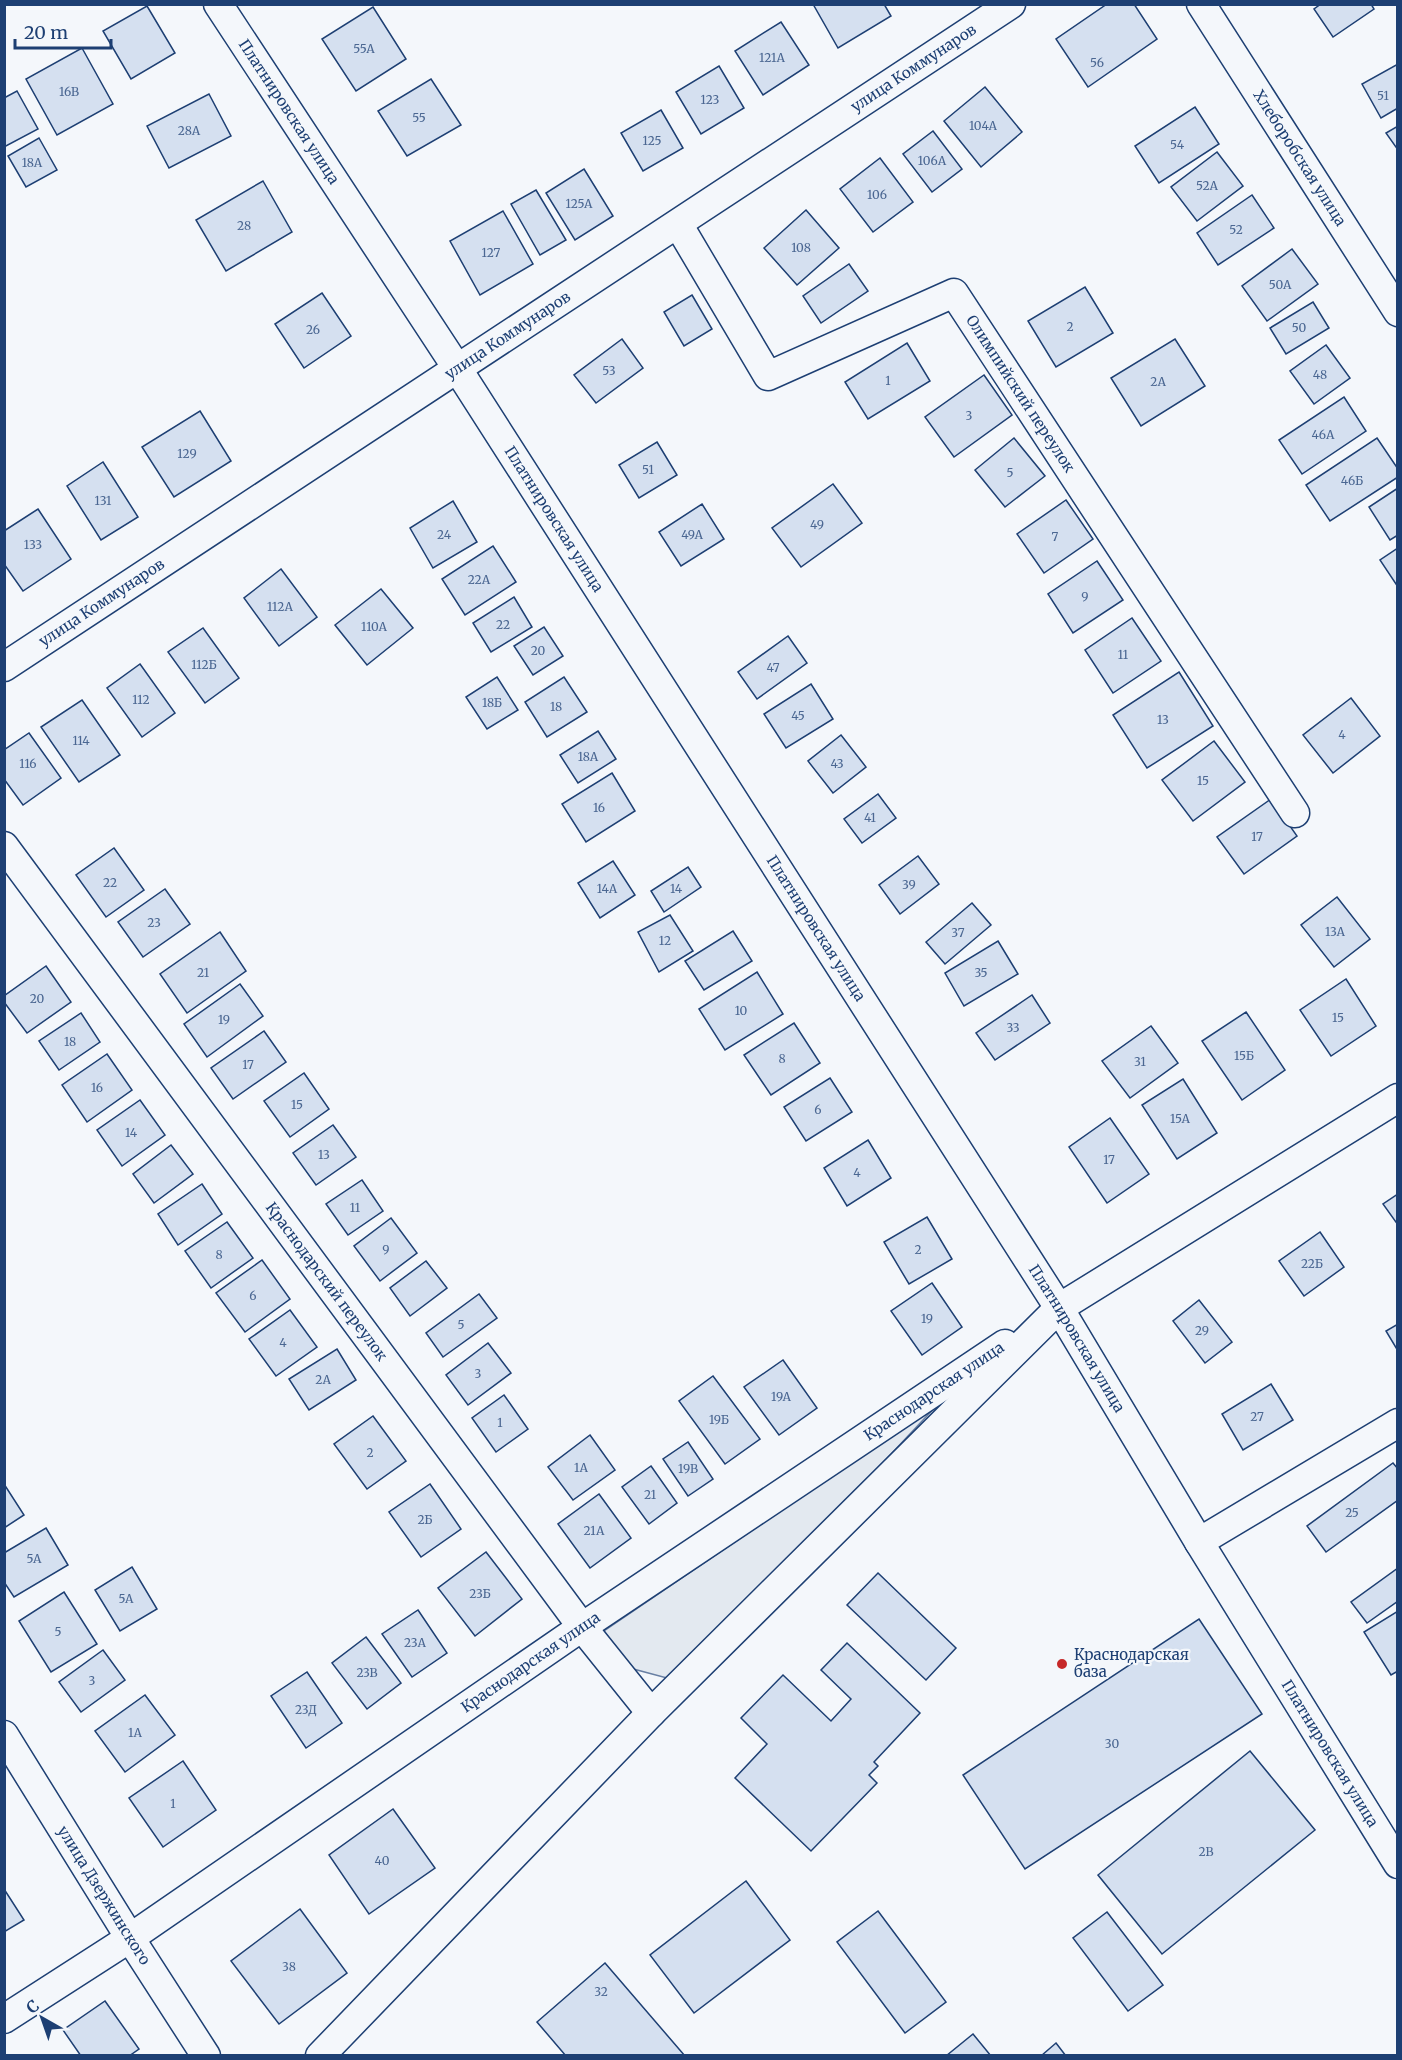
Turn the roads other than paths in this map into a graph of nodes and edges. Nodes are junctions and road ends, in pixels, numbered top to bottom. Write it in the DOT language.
graph roads {
  1 [pos="218,4"];
  2 [pos="1011,4"];
  3 [pos="1201,4"];
  4 [pos="678,224"];
  5 [pos="1398,312"];
  6 [pos="457,368"];
  7 [pos="4,667"];
  8 [pos="1295,813"];
  9 [pos="4,846"];
  10 [pos="1398,1098"];
  11 [pos="1059,1308"];
  12 [pos="1398,1423"];
  13 [pos="1199,1542"];
  14 [pos="582,1628"];
  15 [pos="651,1713"];
  16 [pos="4,1735"];
  17 [pos="1398,1864"];
  18 [pos="130,1938"];
  19 [pos="4,2019"];
  20 [pos="206,2055"];
  21 [pos="320,2055"];
  1 -- 6 [label="street, Платнировская улица"];
  2 -- 4 [label="street, улица Коммунаров"];
  3 -- 5 [label="street, Хлеборобская улица"];
  4 -- 6 [label="street, улица Коммунаров"];
  4 -- 8 [label="street, Олимпийский переулок"];
  6 -- 7 [label="street, улица Коммунаров"];
  6 -- 11 [label="street, Платнировская улица"];
  9 -- 14 [label="street, Краснодарский переулок"];
  10 -- 11 [label="street, Краснодарская улица"];
  11 -- 13 [label="street, Платнировская улица"];
  11 -- 14 [label="street, Краснодарская улица"];
  11 -- 15 [label="street, Краснодарская улица"];
  12 -- 13 [label="street"];
  13 -- 17 [label="street, Платнировская улица"];
  14 -- 15 [label="street, Краснодарский переулок"];
  14 -- 18 [label="street, Краснодарская улица"];
  15 -- 21 [label="street, Краснодарская улица"];
  16 -- 18 [label="street, улица Дзержинского"];
  18 -- 19 [label="street, Краснодарская улица"];
  18 -- 20 [label="street, улица Дзержинского"];
}
